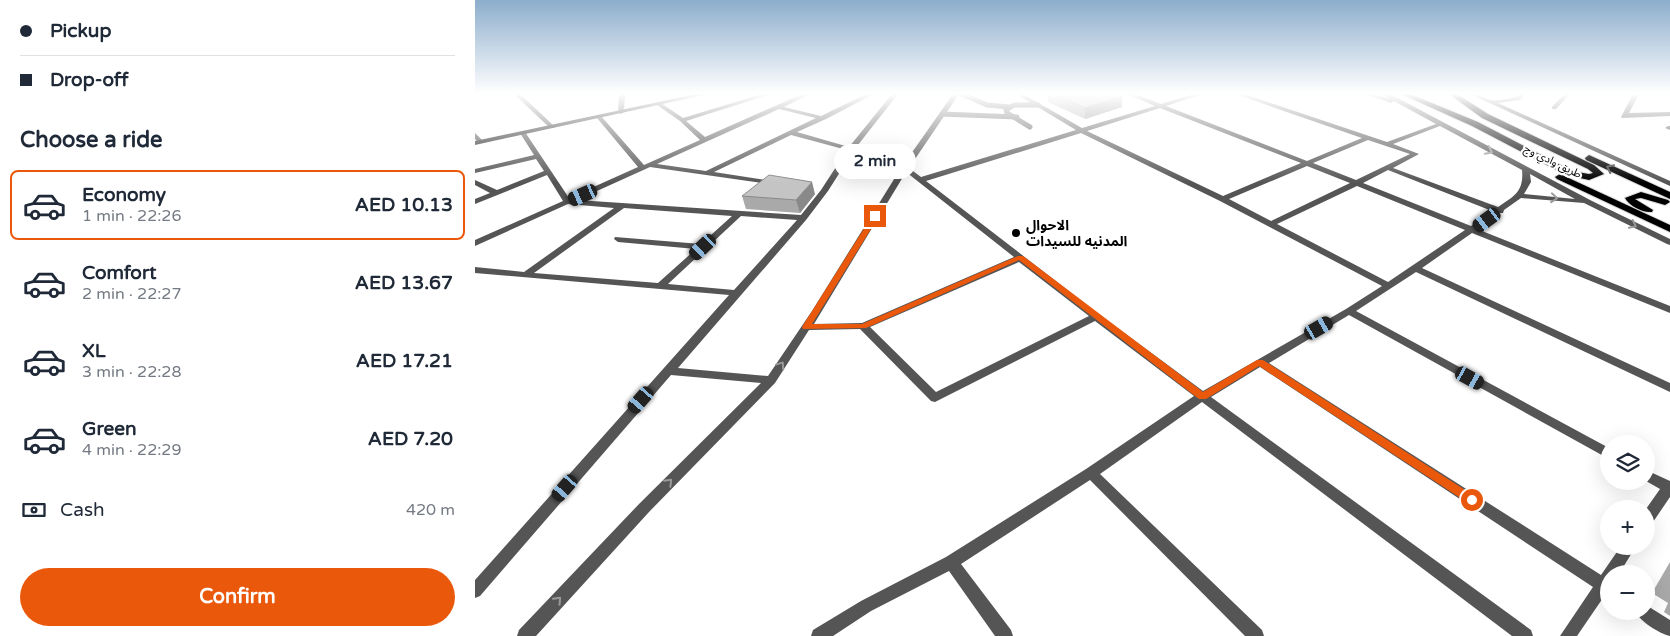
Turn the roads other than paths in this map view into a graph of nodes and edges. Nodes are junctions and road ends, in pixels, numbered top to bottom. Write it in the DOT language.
graph roads {
  1 [pos="548,124"];
  2 [pos="568,124"];
  3 [pos="605,124"];
  4 [pos="686,124"];
  5 [pos="741,124"];
  6 [pos="812,124"];
  7 [pos="871,124"];
  8 [pos="935,124"];
  9 [pos="1025,124"];
  10 [pos="1069,124"];
  11 [pos="1101,124"];
  12 [pos="1206,124"];
  13 [pos="1325,124"];
  14 [pos="1440,124"];
  15 [pos="1458,124"];
  16 [pos="1474,124"];
  17 [pos="1501,124"];
  18 [pos="1518,124"];
  19 [pos="1537,124"];
  20 [pos="552,127"];
  21 [pos="1030,127"];
  22 [pos="1080,130"];
  23 [pos="523,133"];
  24 [pos="792,133"];
  25 [pos="475,135"];
  26 [pos="1367,138"];
  27 [pos="704,140"];
  28 [pos="478,142"];
  29 [pos="1387,144"];
  30 [pos="851,149"];
  31 [pos="538,156"];
  32 [pos="1308,163"];
  33 [pos="646,166"];
  34 [pos="905,168"];
  35 [pos="1388,168"];
  36 [pos="1526,170"];
  37 [pos="475,171"];
  38 [pos="549,171"];
  39 [pos="707,173"];
  40 [pos="920,180"];
  41 [pos="475,182"];
  42 [pos="1357,183"];
  43 [pos="1670,184"];
  44 [pos="785,185"];
  45 [pos="496,193"];
  46 [pos="1519,196"];
  47 [pos="1670,196"];
  48 [pos="1223,199"];
  49 [pos="475,202"];
  50 [pos="568,202"];
  51 [pos="1589,204"];
  52 [pos="1670,204"];
  53 [pos="623,205"];
  54 [pos="1500,211"];
  55 [pos="740,213"];
  56 [pos="803,218"];
  57 [pos="1670,220"];
  58 [pos="1271,224"];
  59 [pos="1670,229"];
  60 [pos="1473,230"];
  61 [pos="618,239"];
  62 [pos="1670,242"];
  63 [pos="475,243"];
  64 [pos="703,247"];
  65 [pos="1020,258"];
  66 [pos="1416,268"];
  67 [pos="475,270"];
  68 [pos="525,275"];
  69 [pos="660,286"];
  70 [pos="1389,286"];
  71 [pos="735,293"];
  72 [pos="1670,310"];
  73 [pos="1349,311"];
  74 [pos="1096,317"];
  75 [pos="863,326"];
  76 [pos="806,327"];
  77 [pos="1260,362"];
  78 [pos="667,371"];
  79 [pos="771,380"];
  80 [pos="1670,388"];
  81 [pos="1203,396"];
  82 [pos="1600,449"];
  83 [pos="1091,473"];
  84 [pos="1655,480"];
  85 [pos="1670,487"];
  86 [pos="1655,508"];
  87 [pos="951,562"];
  88 [pos="1600,576"];
  89 [pos="475,591"];
  90 [pos="1600,592"];
  91 [pos="1655,619"];
  92 [pos="1670,630"];
  93 [pos="525,636"];
  94 [pos="819,636"];
  95 [pos="1005,636"];
  96 [pos="1256,636"];
  97 [pos="1525,636"];
  98 [pos="1568,636"];
  1 -- 20 [label="street"];
  2 -- 20 [label="street"];
  3 -- 33 [label="street"];
  4 -- 27 [label="street"];
  5 -- 27 [label="street"];
  6 -- 24 [label="street"];
  7 -- 30 [label="street"];
  8 -- 34 [label="street"];
  9 -- 21 [label="lane"];
  10 -- 22 [label="street"];
  11 -- 22 [label="street"];
  12 -- 32 [label="street"];
  13 -- 26 [label="street"];
  14 -- 29 [label="street"];
  14 -- 36 [label="street, one-way"];
  15 -- 59 [label="main road, طريق وادي وج"];
  16 -- 17 [label="main road"];
  47 -- 18 [label="main road, طريق وادي وج, one-way"];
  19 -- 43 [label="street"];
  20 -- 23 [label="street"];
  22 -- 40 [label="street"];
  22 -- 48 [label="street"];
  23 -- 28 [label="street"];
  23 -- 31 [label="street"];
  24 -- 30 [label="street"];
  24 -- 39 [label="street"];
  25 -- 28 [label="street"];
  26 -- 29 [label="street"];
  26 -- 32 [label="street"];
  27 -- 33 [label="street"];
  29 -- 35 [label="street"];
  30 -- 56 [label="street"];
  31 -- 37 [label="street"];
  31 -- 38 [label="street"];
  32 -- 42 [label="street"];
  32 -- 48 [label="street"];
  33 -- 39 [label="street"];
  33 -- 50 [label="street"];
  34 -- 40 [label="street"];
  34 -- 76 [label="street"];
  35 -- 42 [label="street"];
  35 -- 54 [label="street"];
  36 -- 46 [label="street"];
  36 -- 51 [label="street"];
  38 -- 45 [label="street"];
  38 -- 50 [label="street"];
  39 -- 44 [label="street"];
  40 -- 65 [label="street"];
  41 -- 45 [label="street"];
  42 -- 58 [label="street"];
  42 -- 60 [label="street"];
  45 -- 49 [label="street"];
  46 -- 51 [label="street, one-way"];
  46 -- 54 [label="street"];
  48 -- 58 [label="street"];
  50 -- 53 [label="street"];
  50 -- 63 [label="street"];
  51 -- 62 [label="street, one-way"];
  52 -- 57 [label="main road"];
  53 -- 55 [label="street"];
  53 -- 68 [label="street"];
  54 -- 60 [label="street"];
  55 -- 56 [label="street"];
  55 -- 64 [label="street"];
  56 -- 71 [label="street"];
  58 -- 70 [label="street"];
  60 -- 66 [label="street"];
  60 -- 72 [label="street"];
  61 -- 64 [label="street"];
  64 -- 69 [label="street"];
  65 -- 74 [label="street"];
  65 -- 75 [label="street"];
  66 -- 70 [label="street"];
  66 -- 80 [label="street"];
  67 -- 68 [label="street"];
  68 -- 69 [label="street"];
  69 -- 71 [label="street"];
  70 -- 73 [label="street"];
  71 -- 78 [label="street"];
  73 -- 77 [label="street"];
  73 -- 82 [label="street"];
  74 -- 75 [label="street"];
  74 -- 81 [label="street"];
  75 -- 76 [label="street"];
  79 -- 76 [label="street, one-way"];
  77 -- 81 [label="street"];
  77 -- 88 [label="street"];
  78 -- 79 [label="street"];
  78 -- 89 [label="street"];
  93 -- 79 [label="street, one-way"];
  81 -- 83 [label="street"];
  81 -- 97 [label="street"];
  83 -- 87 [label="street"];
  83 -- 96 [label="street"];
  84 -- 85 [label="street"];
  85 -- 86 [label="street"];
  87 -- 94 [label="street"];
  87 -- 95 [label="street"];
  90 -- 98 [label="street"];
  91 -- 92 [label="street"];
}
